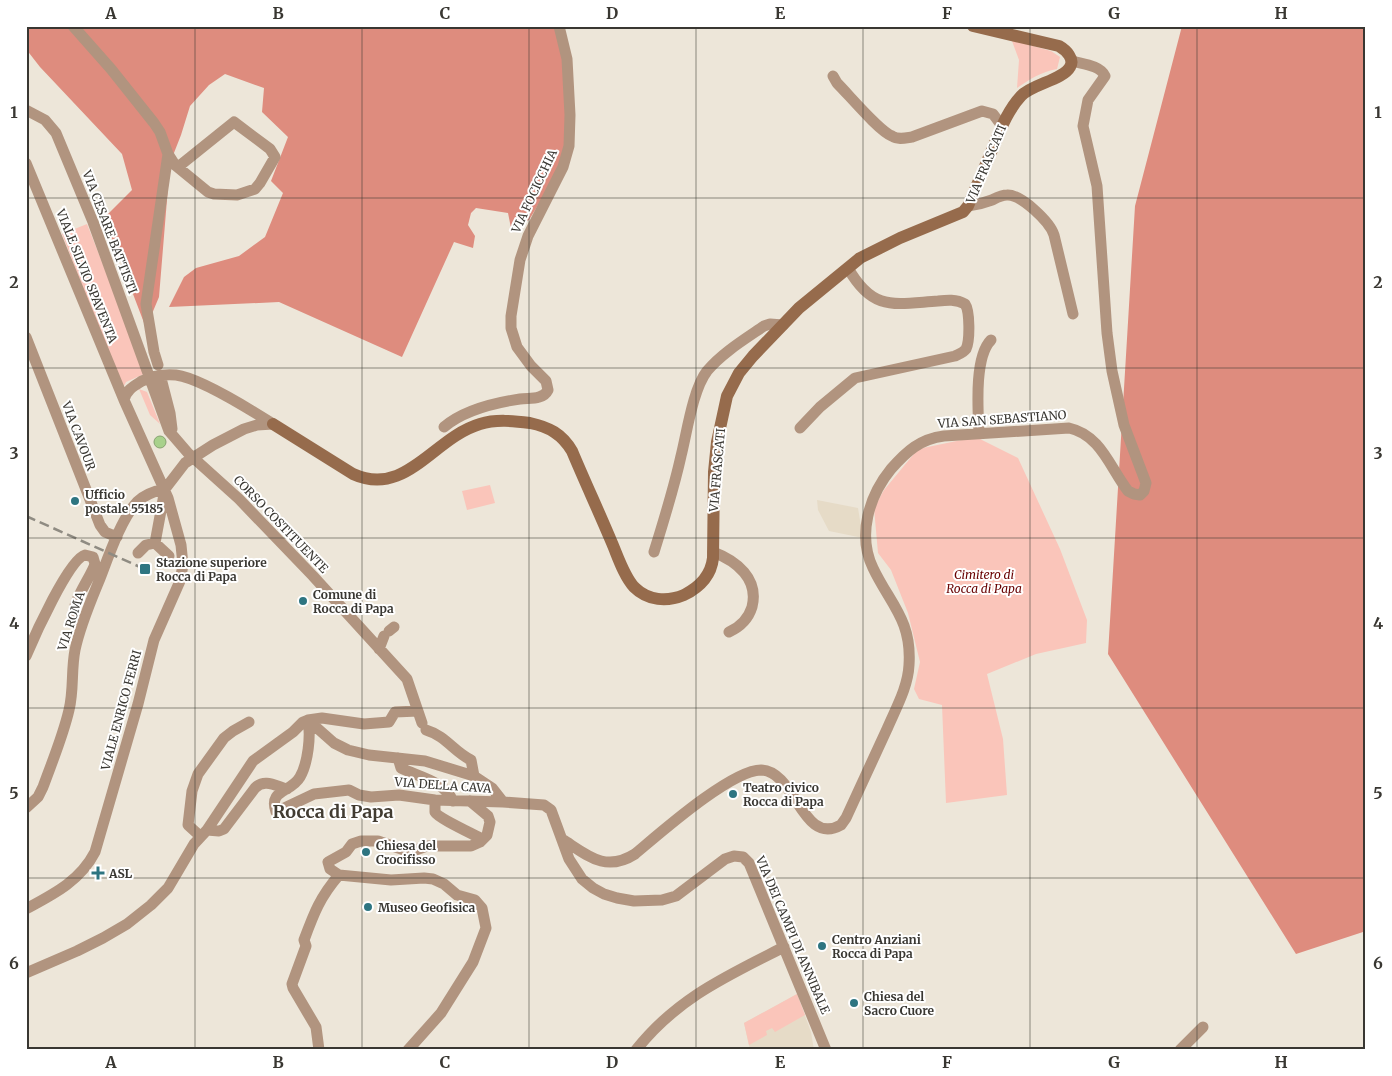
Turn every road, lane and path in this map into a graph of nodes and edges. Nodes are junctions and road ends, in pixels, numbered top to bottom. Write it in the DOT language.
graph roads {
  1 [pos="73,26"];
  2 [pos="559,26"];
  3 [pos="973,26"];
  4 [pos="1072,62"];
  5 [pos="833,76"];
  6 [pos="26,110"];
  7 [pos="1002,126"];
  8 [pos="168,154"];
  9 [pos="26,163"];
  10 [pos="182,171"];
  11 [pos="968,206"];
  12 [pos="848,268"];
  13 [pos="1073,314"];
  14 [pos="784,324"];
  15 [pos="26,337"];
  16 [pos="991,340"];
  17 [pos="158,365"];
  18 [pos="150,377"];
  19 [pos="162,382"];
  20 [pos="124,400"];
  21 [pos="273,424"];
  22 [pos="444,427"];
  23 [pos="800,428"];
  24 [pos="171,433"];
  25 [pos="979,433"];
  26 [pos="192,457"];
  27 [pos="164,489"];
  28 [pos="117,537"];
  29 [pos="155,543"];
  30 [pos="654,552"];
  31 [pos="713,552"];
  32 [pos="138,553"];
  33 [pos="169,556"];
  34 [pos="84,618"];
  35 [pos="389,631"];
  36 [pos="728,632"];
  37 [pos="379,649"];
  38 [pos="26,656"];
  39 [pos="418,711"];
  40 [pos="308,720"];
  41 [pos="249,722"];
  42 [pos="398,758"];
  43 [pos="474,776"];
  44 [pos="286,789"];
  45 [pos="435,800"];
  46 [pos="453,801"];
  47 [pos="470,801"];
  48 [pos="503,802"];
  49 [pos="544,805"];
  50 [pos="26,808"];
  51 [pos="203,833"];
  52 [pos="482,839"];
  53 [pos="562,839"];
  54 [pos="337,874"];
  55 [pos="26,909"];
  56 [pos="784,947"];
  57 [pos="26,973"];
  58 [pos="1204,1027"];
  59 [pos="319,1050"];
  60 [pos="408,1050"];
  61 [pos="636,1050"];
  62 [pos="826,1050"];
  63 [pos="1180,1050"];
  1 -- 8 [label="street"];
  2 -- 22 [label="street, VIA FOCICCHIA"];
  3 -- 4 [label="main road"];
  4 -- 7 [label="main road, VIA FRASCATI"];
  4 -- 25 [label="street, VIA SAN SEBASTIANO"];
  5 -- 7 [label="street"];
  6 -- 18 [label="street, VIA CESARE BATTISTI"];
  7 -- 11 [label="main road, VIA FRASCATI"];
  8 -- 10 [label="street"];
  8 -- 17 [label="street"];
  9 -- 20 [label="street, VIALE SILVIO SPAVENTA"];
  10 -- 10 [label="street"];
  11 -- 12 [label="main road, VIA FRASCATI"];
  11 -- 13 [label="street"];
  12 -- 14 [label="main road, VIA FRASCATI"];
  12 -- 23 [label="street"];
  14 -- 30 [label="street"];
  14 -- 31 [label="main road, VIA FRASCATI"];
  15 -- 28 [label="street, VIA CAVOUR"];
  16 -- 25 [label="street"];
  18 -- 20 [label="street"];
  18 -- 21 [label="street"];
  18 -- 24 [label="street, VIA CESARE BATTISTI"];
  19 -- 24 [label="street"];
  20 -- 27 [label="street, VIALE SILVIO SPAVENTA"];
  21 -- 26 [label="street"];
  21 -- 31 [label="main road, VIA FRASCATI"];
  24 -- 26 [label="street, CORSO COSTITUENTE"];
  25 -- 53 [label="street, VIA SAN SEBASTIANO"];
  26 -- 27 [label="street"];
  26 -- 37 [label="street, CORSO COSTITUENTE"];
  27 -- 28 [label="street, VIA ROMA"];
  27 -- 29 [label="street"];
  27 -- 55 [label="street, VIALE ENRICO FERRI"];
  28 -- 34 [label="street, VIA ROMA"];
  29 -- 32 [label="street"];
  29 -- 33 [label="street"];
  31 -- 36 [label="street"];
  34 -- 38 [label="street"];
  34 -- 50 [label="street, VIA ROMA"];
  35 -- 37 [label="street"];
  37 -- 39 [label="street, CORSO COSTITUENTE"];
  39 -- 40 [label="street"];
  39 -- 43 [label="street, CORSO COSTITUENTE"];
  40 -- 42 [label="street"];
  40 -- 44 [label="street"];
  40 -- 51 [label="street"];
  41 -- 51 [label="street"];
  42 -- 43 [label="street"];
  42 -- 46 [label="street"];
  43 -- 48 [label="street"];
  44 -- 45 [label="street, VIA DELLA CAVA"];
  44 -- 51 [label="street"];
  45 -- 46 [label="street, VIA DELLA CAVA"];
  45 -- 52 [label="street"];
  46 -- 47 [label="street, VIA DELLA CAVA"];
  47 -- 48 [label="street, VIA DELLA CAVA"];
  47 -- 52 [label="street"];
  48 -- 49 [label="street, VIA DELLA CAVA"];
  49 -- 53 [label="street, VIA DEI CAMPI DI ANNIBALE"];
  51 -- 57 [label="street"];
  52 -- 54 [label="street"];
  53 -- 56 [label="street, VIA DEI CAMPI DI ANNIBALE"];
  54 -- 59 [label="street"];
  54 -- 60 [label="street"];
  56 -- 61 [label="street"];
  56 -- 62 [label="street, VIA DEI CAMPI DI ANNIBALE"];
  58 -- 63 [label="street"];
}
